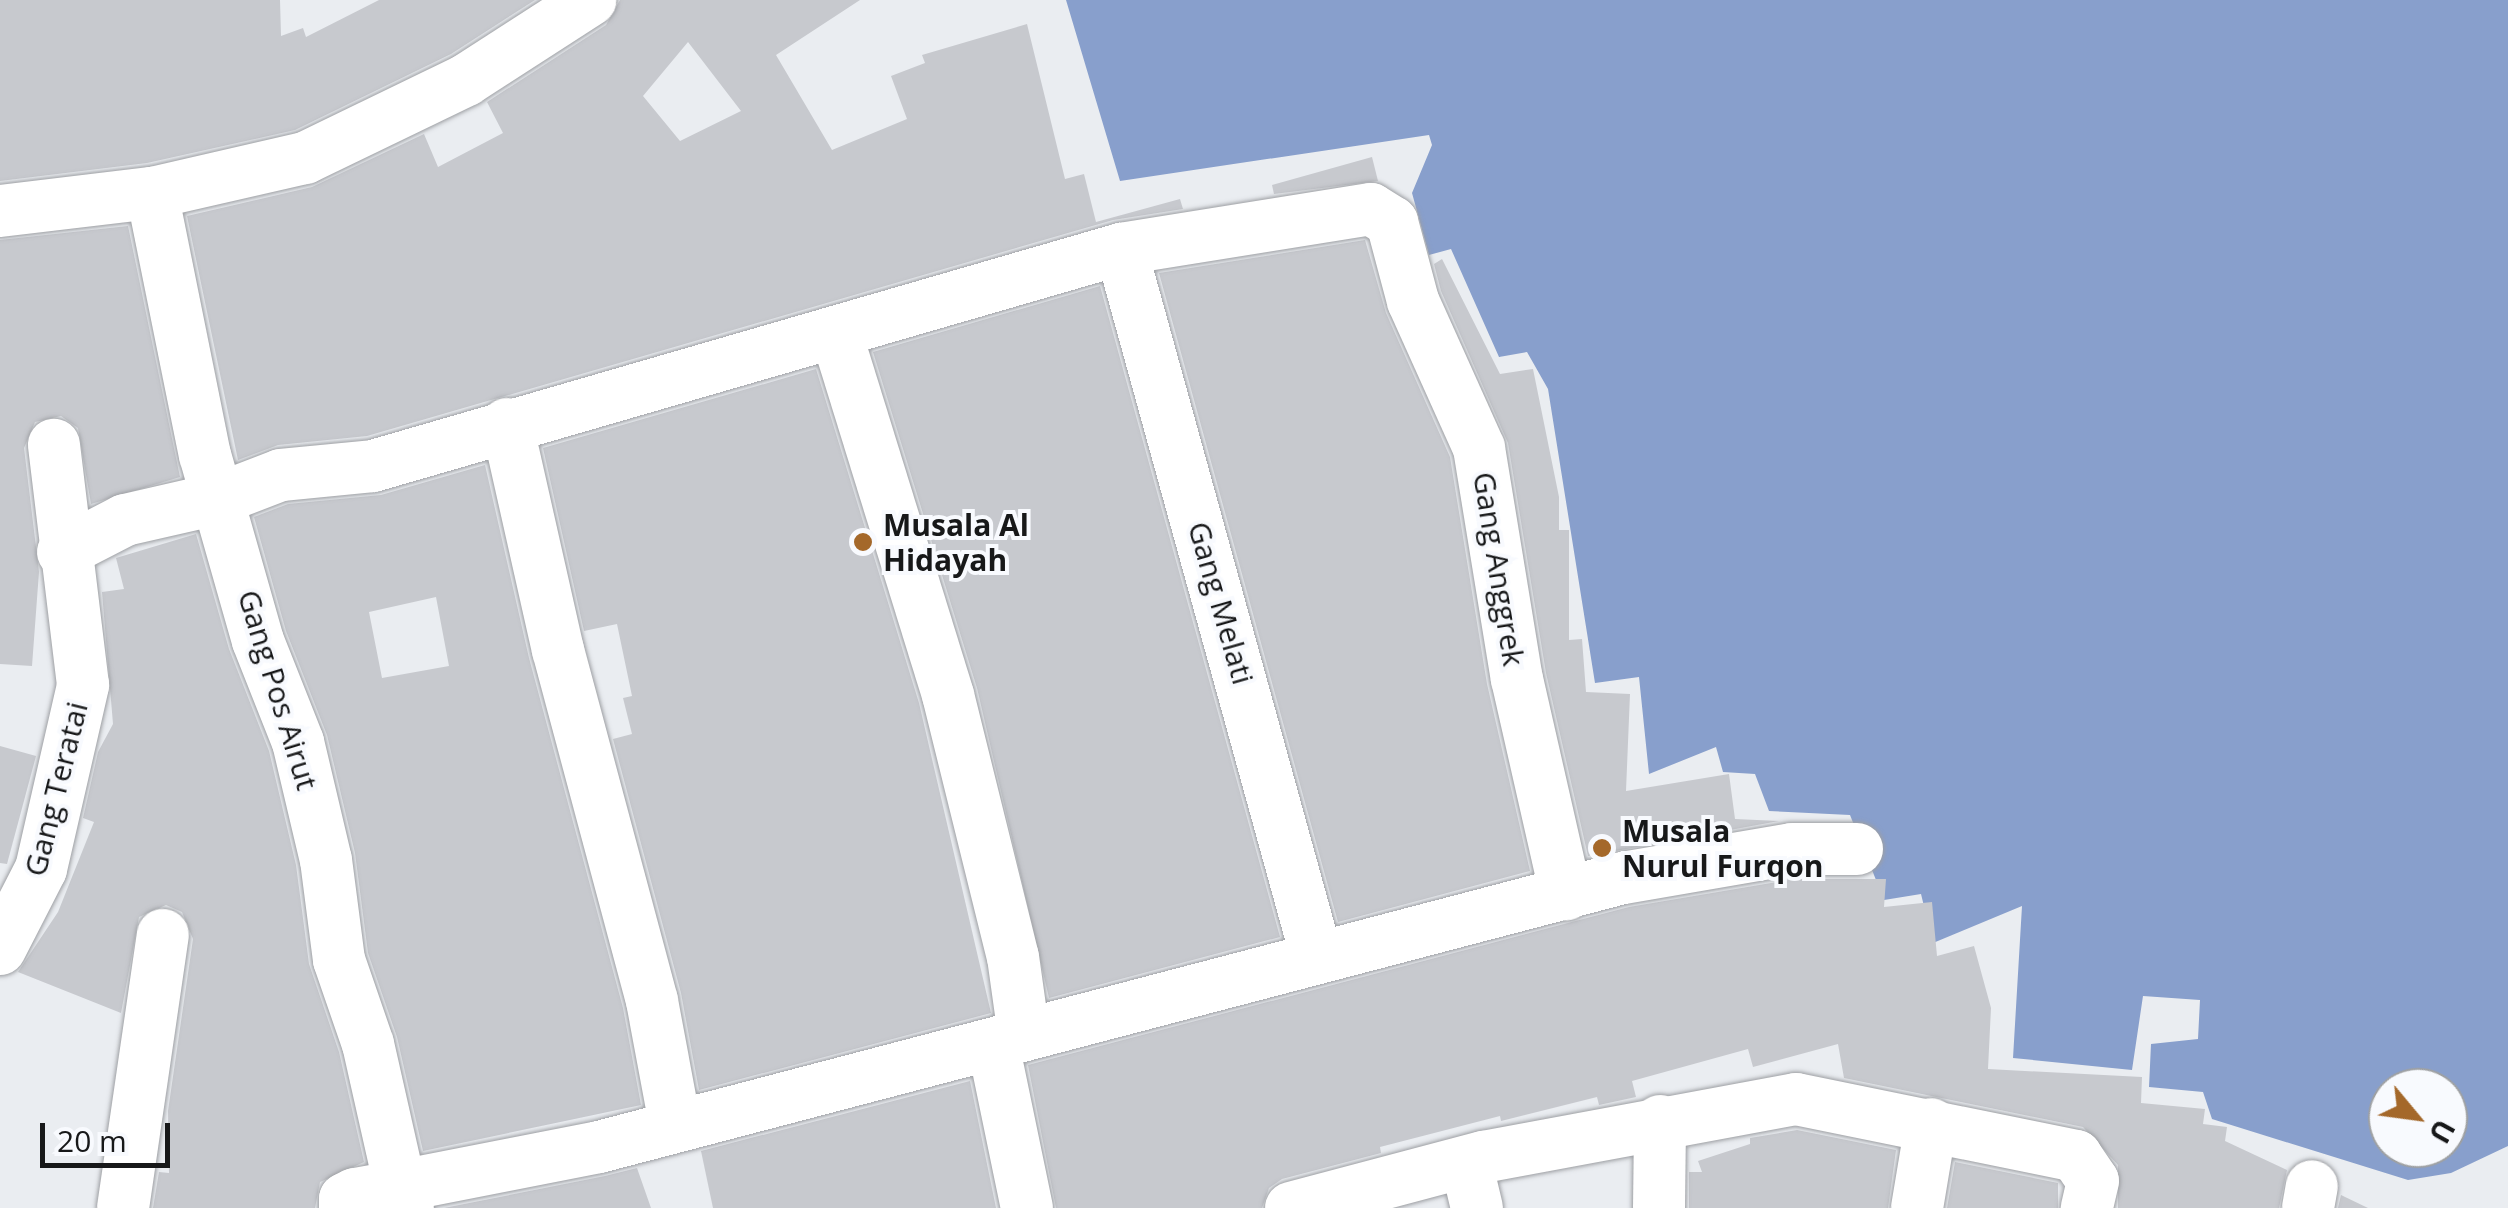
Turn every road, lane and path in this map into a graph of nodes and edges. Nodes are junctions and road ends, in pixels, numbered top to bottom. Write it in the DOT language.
graph roads {
  1 [pos="590,0"];
  2 [pos="152,193"];
  3 [pos="0,212"];
  4 [pos="1121,249"];
  5 [pos="836,333"];
  6 [pos="507,424"];
  7 [pos="54,446"];
  8 [pos="220,498"];
  9 [pos="63,552"];
  10 [pos="1857,848"];
  11 [pos="1566,894"];
  12 [pos="163,935"];
  13 [pos="0,948"];
  14 [pos="1317,958"];
  15 [pos="1008,1040"];
  16 [pos="1660,1121"];
  17 [pos="675,1124"];
  18 [pos="1932,1124"];
  19 [pos="1471,1185"];
  20 [pos="404,1197"];
  21 [pos="123,1208"];
  22 [pos="344,1208"];
  23 [pos="1026,1208"];
  24 [pos="1291,1208"];
  25 [pos="1659,1208"];
  26 [pos="1917,1208"];
  27 [pos="2087,1208"];
  1 -- 2 [label="street"];
  2 -- 3 [label="street"];
  2 -- 8 [label="street, Gang Pos Airut"];
  4 -- 5 [label="street"];
  4 -- 11 [label="street, Gang Anggrek"];
  4 -- 14 [label="street, Gang Melati"];
  5 -- 6 [label="street"];
  5 -- 15 [label="street"];
  6 -- 8 [label="street"];
  6 -- 17 [label="street"];
  7 -- 9 [label="street, Gang Teratai"];
  8 -- 9 [label="street"];
  8 -- 20 [label="street, Gang Pos Airut"];
  9 -- 13 [label="street, Gang Teratai"];
  10 -- 11 [label="street"];
  11 -- 14 [label="street"];
  12 -- 21 [label="street"];
  14 -- 15 [label="street"];
  15 -- 17 [label="street"];
  15 -- 23 [label="street"];
  16 -- 18 [label="street"];
  16 -- 19 [label="street"];
  16 -- 25 [label="street"];
  17 -- 20 [label="street"];
  18 -- 26 [label="street"];
  18 -- 27 [label="street"];
  19 -- 24 [label="street"];
  20 -- 22 [label="street"];
}
